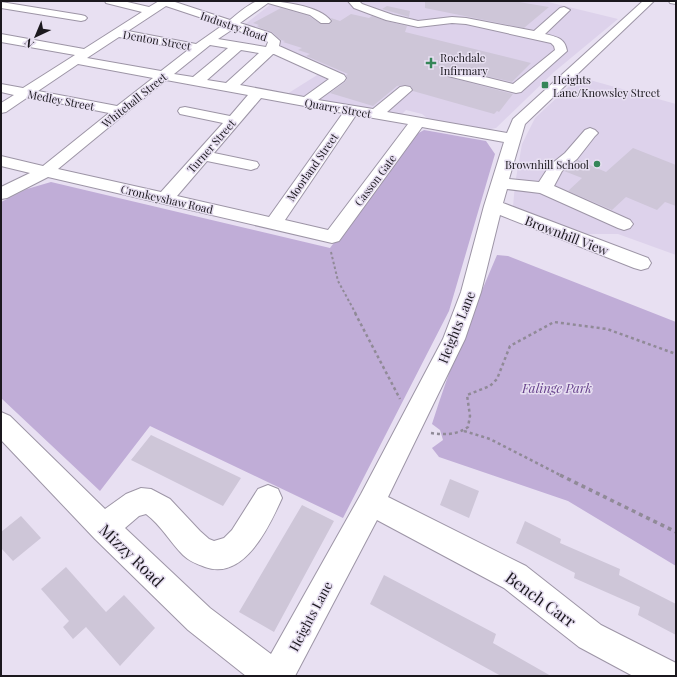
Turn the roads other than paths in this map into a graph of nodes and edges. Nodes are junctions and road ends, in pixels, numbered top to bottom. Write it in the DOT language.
graph roads {
  1 [pos="34,1"];
  2 [pos="110,1"];
  3 [pos="264,1"];
  4 [pos="272,1"];
  5 [pos="353,1"];
  6 [pos="649,1"];
  7 [pos="165,2"];
  8 [pos="130,3"];
  9 [pos="1,4"];
  10 [pos="21,8"];
  11 [pos="564,10"];
  12 [pos="150,11"];
  13 [pos="1,18"];
  14 [pos="81,18"];
  15 [pos="325,21"];
  16 [pos="232,24"];
  17 [pos="117,33"];
  18 [pos="537,35"];
  19 [pos="1,38"];
  20 [pos="203,44"];
  21 [pos="238,46"];
  22 [pos="271,49"];
  23 [pos="81,57"];
  24 [pos="453,73"];
  25 [pos="164,76"];
  26 [pos="197,82"];
  27 [pos="230,87"];
  28 [pos="1,88"];
  29 [pos="406,90"];
  30 [pos="26,93"];
  31 [pos="258,93"];
  32 [pos="306,102"];
  33 [pos="1,109"];
  34 [pos="121,111"];
  35 [pos="185,111"];
  36 [pos="352,111"];
  37 [pos="375,115"];
  38 [pos="233,121"];
  39 [pos="417,123"];
  40 [pos="590,133"];
  41 [pos="513,139"];
  42 [pos="203,156"];
  43 [pos="1,161"];
  44 [pos="250,165"];
  45 [pos="46,172"];
  46 [pos="500,183"];
  47 [pos="544,188"];
  48 [pos="1,194"];
  49 [pos="165,199"];
  50 [pos="493,206"];
  51 [pos="273,224"];
  52 [pos="624,224"];
  53 [pos="332,237"];
  54 [pos="640,264"];
  55 [pos="1,423"];
  56 [pos="268,498"];
  57 [pos="371,503"];
  58 [pos="105,528"];
  59 [pos="272,676"];
  60 [pos="277,676"];
  61 [pos="667,676"];
  1 -- 10 [label="street"];
  2 -- 8 [label="street"];
  3 -- 16 [label="street, Whitehall Street"];
  4 -- 15 [label="street"];
  5 -- 18 [label="street"];
  6 -- 41 [label="street, Heights Lane"];
  7 -- 12 [label="street"];
  7 -- 16 [label="street, Industry Road"];
  8 -- 12 [label="street"];
  9 -- 10 [label="street"];
  10 -- 13 [label="street"];
  10 -- 14 [label="street"];
  11 -- 18 [label="street"];
  12 -- 17 [label="street"];
  16 -- 20 [label="street, Whitehall Street"];
  16 -- 22 [label="street, Industry Road"];
  17 -- 20 [label="street, Denton Street"];
  17 -- 23 [label="street"];
  18 -- 24 [label="street"];
  19 -- 23 [label="street, Quarry Street"];
  20 -- 21 [label="street, Denton Street"];
  20 -- 25 [label="street, Whitehall Street"];
  21 -- 22 [label="street, Denton Street"];
  21 -- 26 [label="street"];
  22 -- 27 [label="street"];
  22 -- 32 [label="street, Denton Street"];
  23 -- 25 [label="street, Quarry Street"];
  23 -- 30 [label="street"];
  25 -- 26 [label="street, Quarry Street"];
  25 -- 34 [label="street, Whitehall Street"];
  26 -- 27 [label="street, Quarry Street"];
  27 -- 31 [label="street, Quarry Street"];
  28 -- 30 [label="street, Medley Street"];
  29 -- 37 [label="street"];
  30 -- 33 [label="street"];
  30 -- 34 [label="street, Medley Street"];
  31 -- 32 [label="street, Quarry Street"];
  31 -- 38 [label="street, Turner Street"];
  32 -- 36 [label="street, Quarry Street"];
  34 -- 45 [label="street, Whitehall Street"];
  35 -- 38 [label="street"];
  36 -- 37 [label="street, Quarry Street"];
  36 -- 51 [label="street, Moorland Street"];
  37 -- 39 [label="street, Quarry Street"];
  38 -- 42 [label="street, Turner Street"];
  39 -- 41 [label="street, Quarry Street"];
  39 -- 53 [label="street, Casson Gate"];
  40 -- 47 [label="street"];
  41 -- 46 [label="street, Heights Lane"];
  42 -- 44 [label="street"];
  42 -- 49 [label="street, Turner Street"];
  43 -- 45 [label="street, Cronkeyshaw Road"];
  45 -- 48 [label="street, Whitehall Street"];
  45 -- 49 [label="street, Cronkeyshaw Road"];
  46 -- 47 [label="street"];
  46 -- 50 [label="street, Heights Lane"];
  47 -- 52 [label="street"];
  49 -- 51 [label="street, Cronkeyshaw Road"];
  50 -- 54 [label="street, Brownhill View"];
  50 -- 57 [label="street, Heights Lane"];
  51 -- 53 [label="street, Cronkeyshaw Road"];
  55 -- 58 [label="street, Mizzy Road"];
  56 -- 58 [label="street"];
  57 -- 60 [label="street, Heights Lane"];
  57 -- 61 [label="street, Bench Carr"];
  58 -- 59 [label="street, Mizzy Road"];
}
